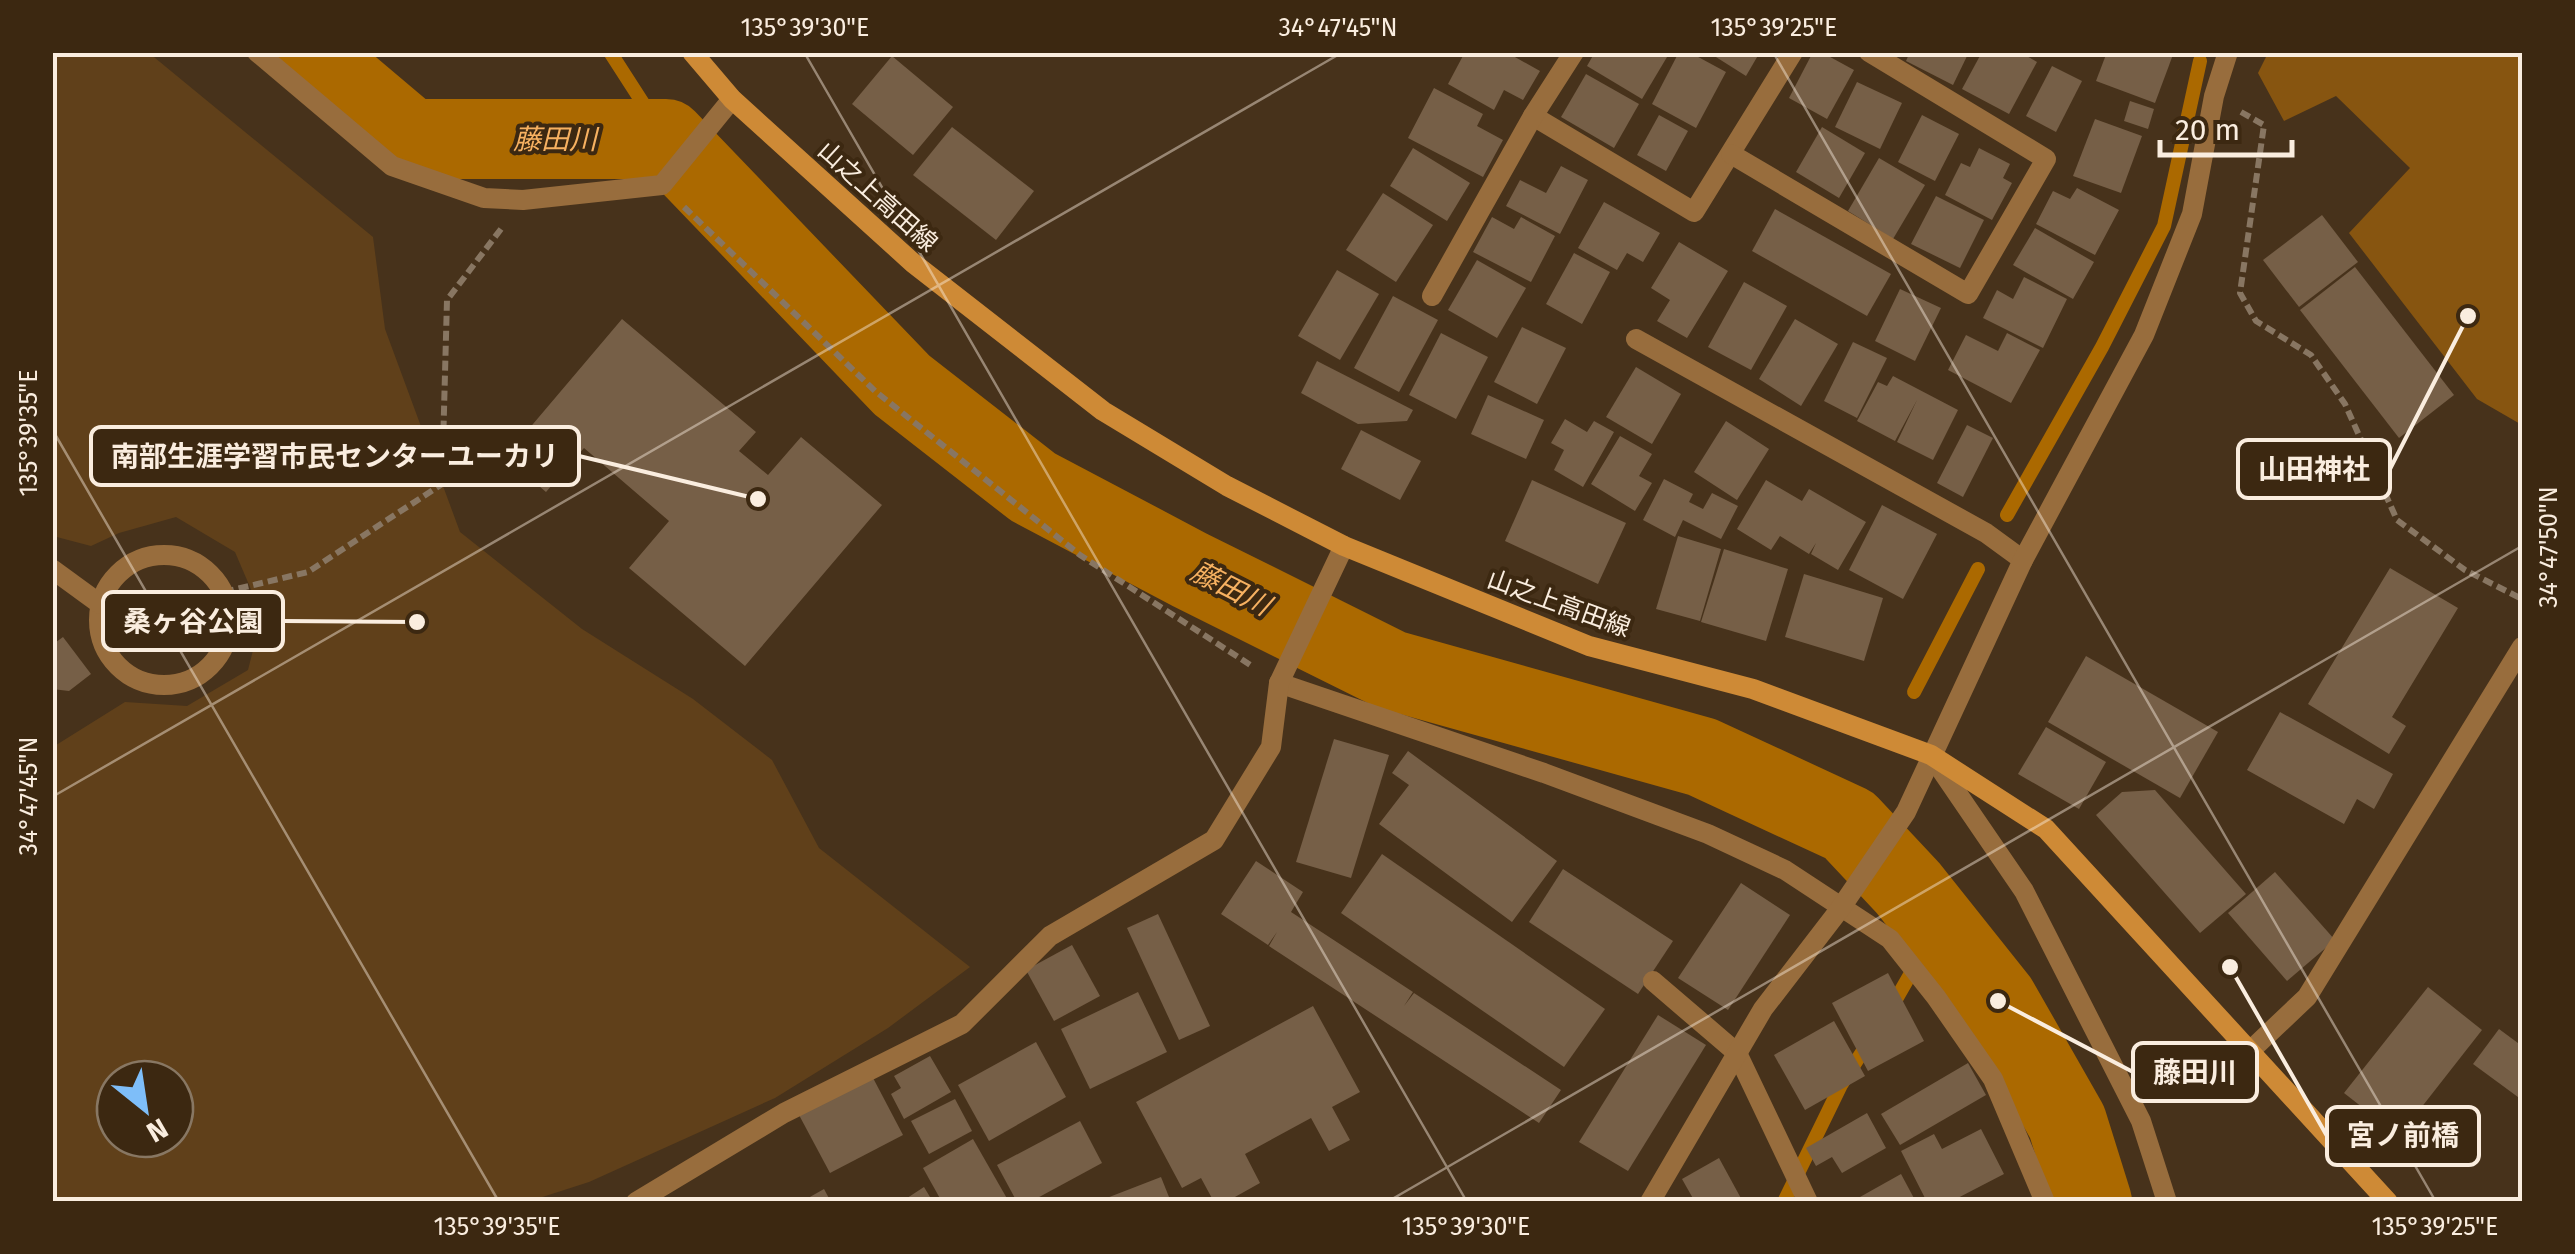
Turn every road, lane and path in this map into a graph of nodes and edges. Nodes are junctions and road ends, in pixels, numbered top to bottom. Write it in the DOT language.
graph roads {
  1 [pos="256,52"];
  2 [pos="692,52"];
  3 [pos="1574,52"];
  4 [pos="1793,52"];
  5 [pos="1869,52"];
  6 [pos="2228,52"];
  7 [pos="2214,96"];
  8 [pos="732,98"];
  9 [pos="1533,116"];
  10 [pos="1731,154"];
  11 [pos="667,179"];
  12 [pos="523,200"];
  13 [pos="1432,296"];
  14 [pos="1636,338"];
  15 [pos="1344,546"];
  16 [pos="2023,560"];
  17 [pos="52,569"];
  18 [pos="224,592"];
  19 [pos="2522,598"];
  20 [pos="100,604"];
  21 [pos="2522,647"];
  22 [pos="1283,676"];
  23 [pos="1932,755"];
  24 [pos="1844,904"];
  25 [pos="1652,981"];
  26 [pos="2250,1051"];
  27 [pos="1738,1053"];
  28 [pos="636,1202"];
  29 [pos="1650,1202"];
  30 [pos="1808,1202"];
  31 [pos="2045,1202"];
  32 [pos="2167,1202"];
  33 [pos="2388,1202"];
  1 -- 12 [label="street"];
  2 -- 8 [label="street, 山之上高田線"];
  3 -- 9 [label="street"];
  4 -- 10 [label="street"];
  5 -- 10 [label="street"];
  6 -- 7 [label="street"];
  7 -- 16 [label="street"];
  7 -- 19 [label="path"];
  8 -- 11 [label="street"];
  8 -- 15 [label="street, 山之上高田線"];
  9 -- 10 [label="street"];
  9 -- 13 [label="street"];
  11 -- 12 [label="street"];
  11 -- 22 [label="path"];
  12 -- 18 [label="path"];
  14 -- 16 [label="street"];
  15 -- 22 [label="street"];
  15 -- 23 [label="street, 山之上高田線"];
  16 -- 23 [label="street"];
  17 -- 20 [label="street"];
  18 -- 20 [label="street"];
  18 -- 20 [label="street"];
  21 -- 26 [label="street"];
  22 -- 24 [label="street"];
  22 -- 28 [label="street"];
  23 -- 24 [label="street"];
  23 -- 26 [label="street, 山之上高田線"];
  23 -- 32 [label="street"];
  24 -- 27 [label="street"];
  24 -- 31 [label="street"];
  25 -- 27 [label="street"];
  26 -- 33 [label="street, 山之上高田線"];
  27 -- 29 [label="street"];
  27 -- 30 [label="street"];
}
